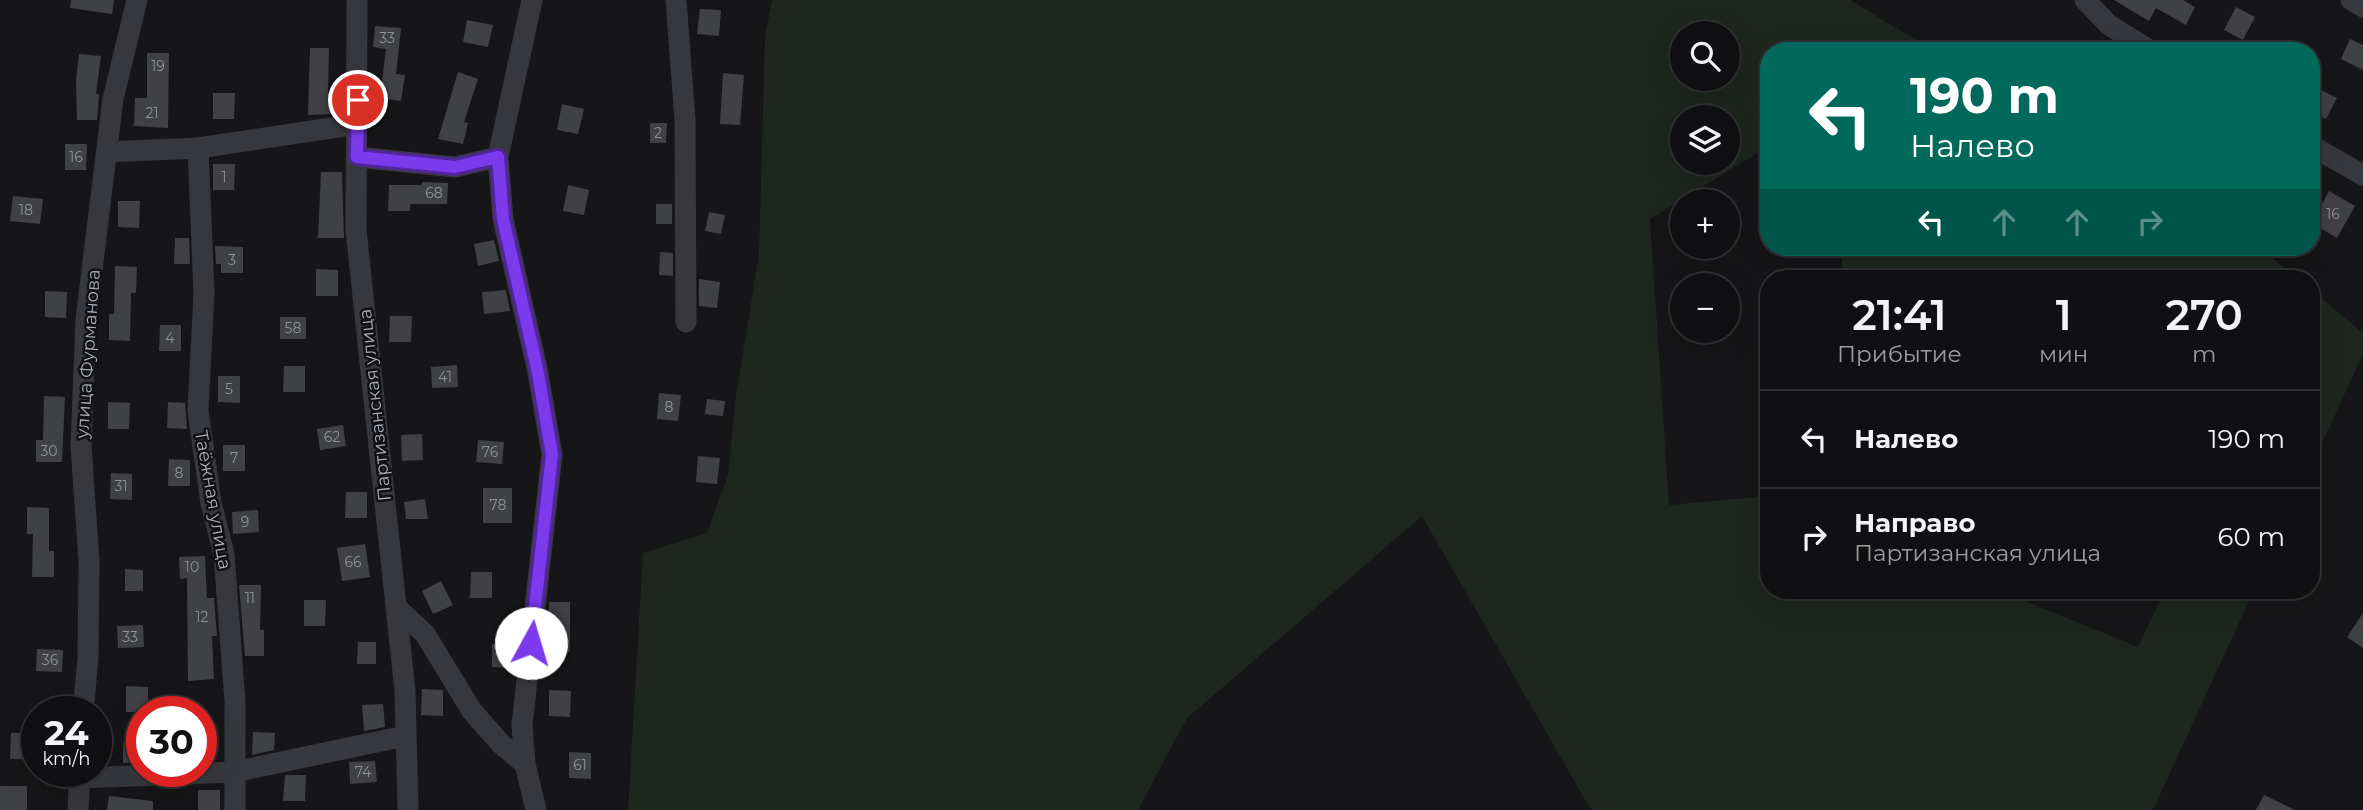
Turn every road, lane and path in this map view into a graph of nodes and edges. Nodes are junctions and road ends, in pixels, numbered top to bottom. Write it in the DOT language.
graph roads {
  1 [pos="137,0"];
  2 [pos="356,0"];
  3 [pos="532,0"];
  4 [pos="676,0"];
  5 [pos="2084,0"];
  6 [pos="2351,0"];
  7 [pos="2363,7"];
  8 [pos="2136,42"];
  9 [pos="358,124"];
  10 [pos="198,148"];
  11 [pos="2320,151"];
  12 [pos="106,152"];
  13 [pos="357,157"];
  14 [pos="498,157"];
  15 [pos="2363,175"];
  16 [pos="686,322"];
  17 [pos="398,609"];
  18 [pos="84,696"];
  19 [pos="405,736"];
  20 [pos="526,764"];
  21 [pos="234,772"];
  22 [pos="112,774"];
  23 [pos="79,787"];
  24 [pos="78,810"];
  25 [pos="235,810"];
  26 [pos="408,810"];
  27 [pos="536,810"];
  1 -- 12 [label="street, улица Фурманова"];
  2 -- 9 [label="street, Партизанская улица"];
  3 -- 14 [label="street"];
  4 -- 16 [label="street"];
  5 -- 8 [label="street"];
  6 -- 7 [label="street"];
  9 -- 10 [label="street"];
  9 -- 13 [label="street, Партизанская улица"];
  10 -- 12 [label="street"];
  10 -- 21 [label="street, Таёжная улица"];
  11 -- 15 [label="street"];
  12 -- 18 [label="street, улица Фурманова"];
  13 -- 14 [label="street"];
  13 -- 17 [label="street, Партизанская улица"];
  14 -- 20 [label="street"];
  17 -- 19 [label="street, Партизанская улица"];
  17 -- 20 [label="street"];
  19 -- 21 [label="street"];
  19 -- 26 [label="street, Партизанская улица"];
  20 -- 27 [label="street"];
  21 -- 22 [label="street"];
  21 -- 25 [label="street, Таёжная улица"];
  23 -- 24 [label="street"];
}
